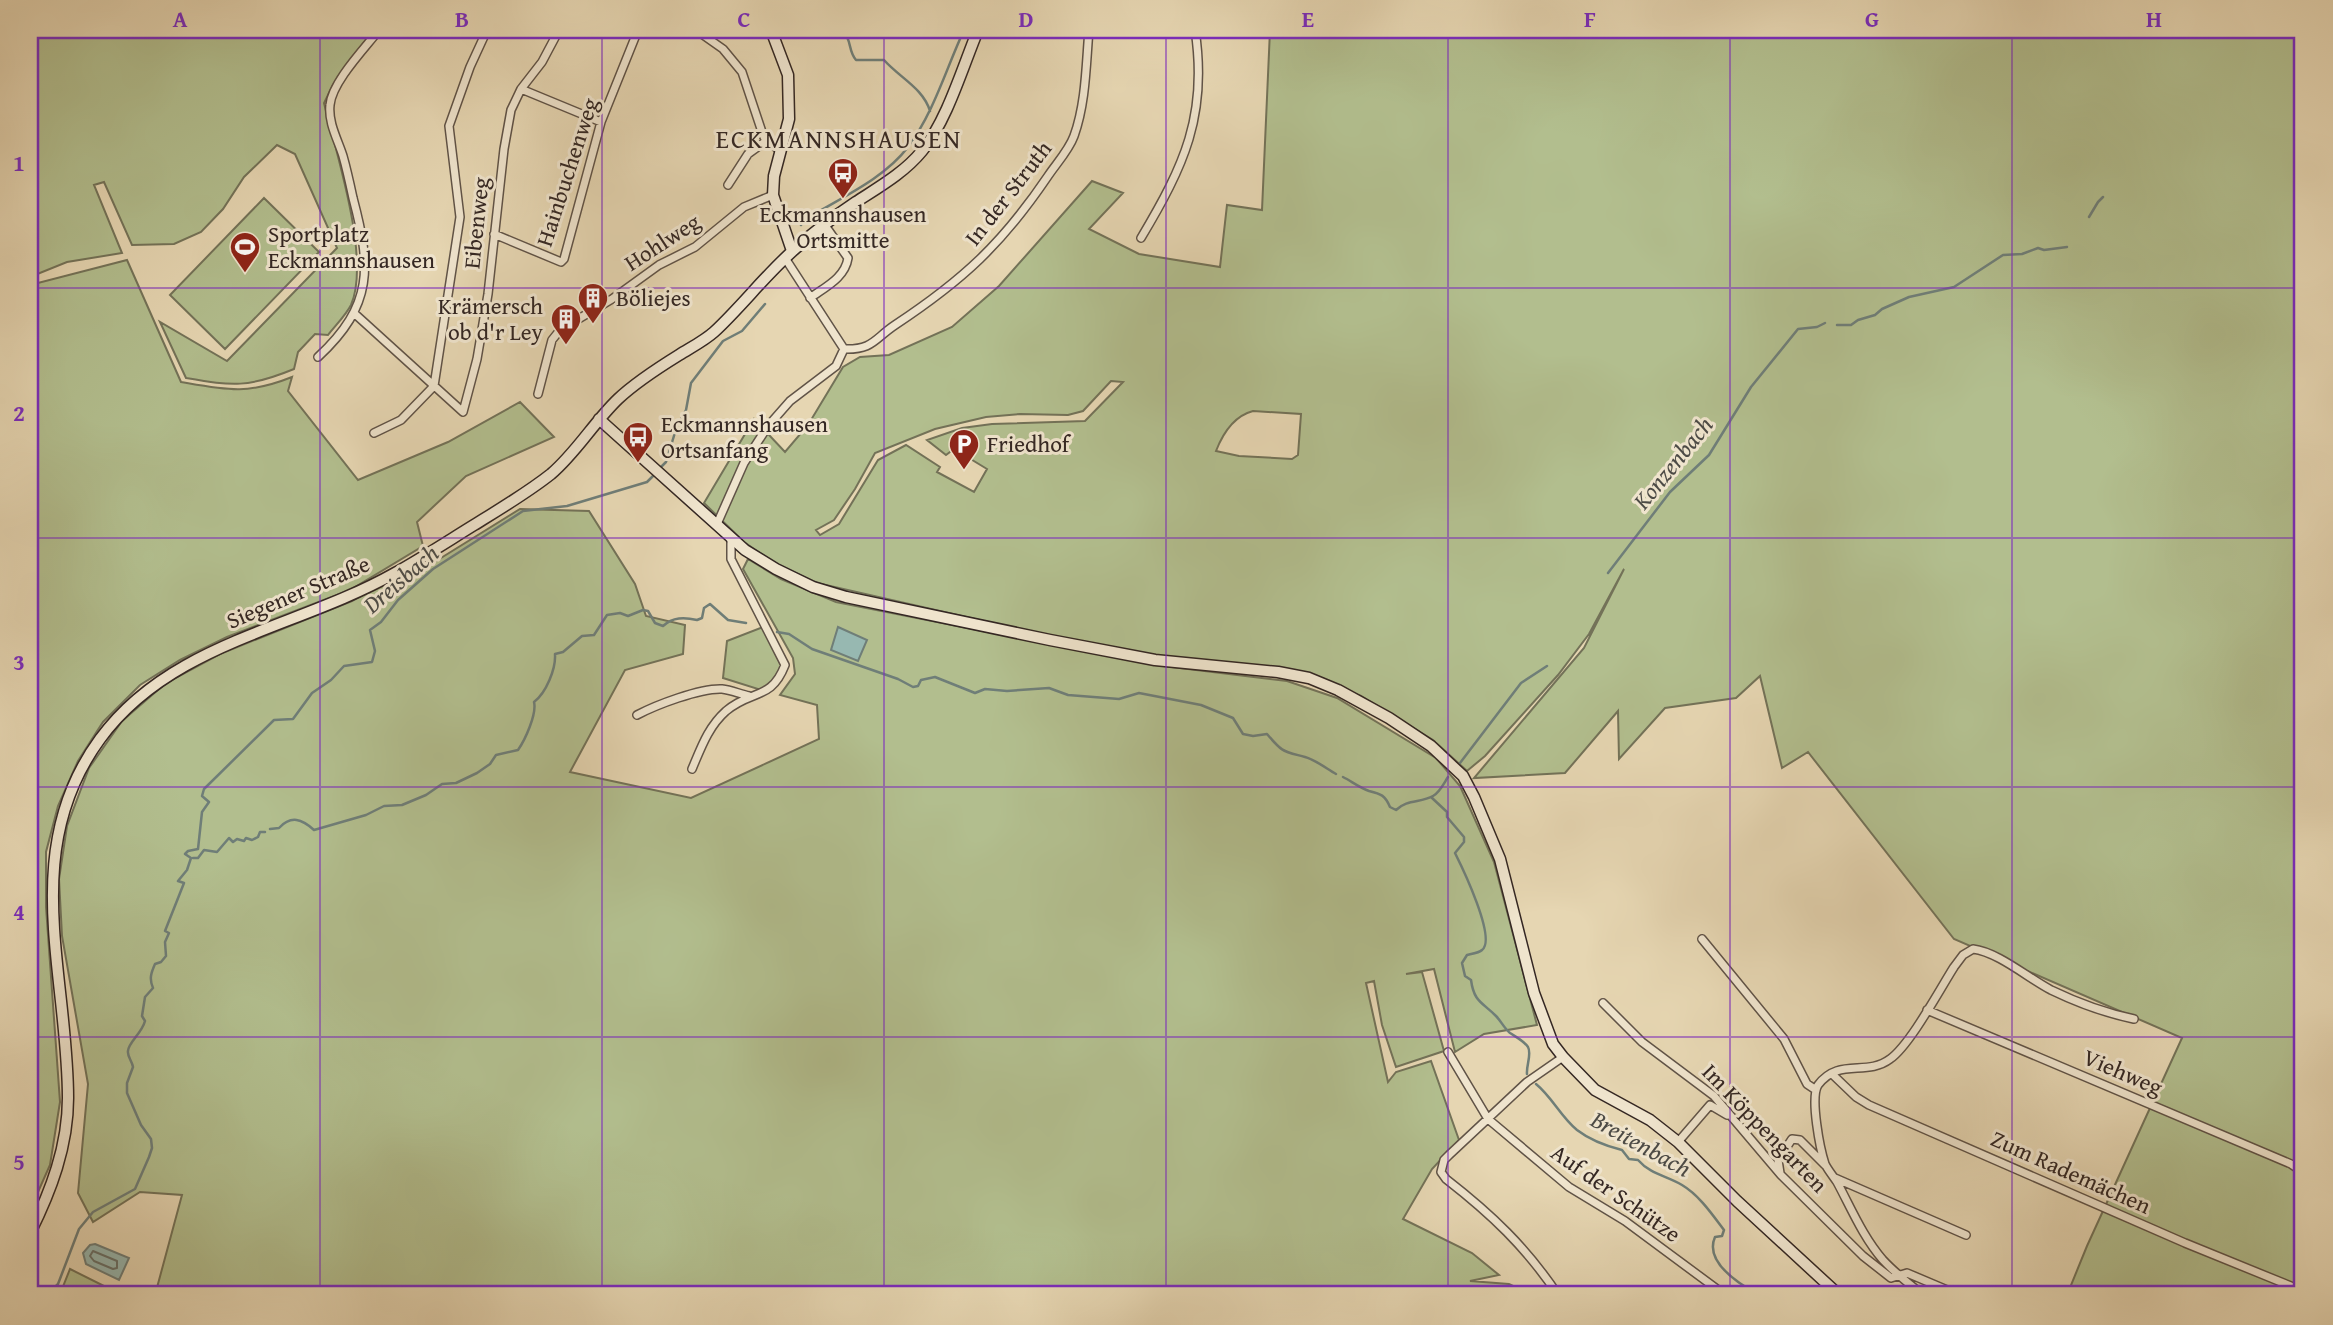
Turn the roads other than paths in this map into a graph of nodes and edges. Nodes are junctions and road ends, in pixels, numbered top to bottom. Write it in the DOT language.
graph roads {
  1 [pos="379,30"];
  2 [pos="486,30"];
  3 [pos="559,30"];
  4 [pos="638,30"];
  5 [pos="696,30"];
  6 [pos="771,30"];
  7 [pos="978,30"];
  8 [pos="1089,30"];
  9 [pos="1195,30"];
  10 [pos="521,89"];
  11 [pos="601,122"];
  12 [pos="766,141"];
  13 [pos="780,150"];
  14 [pos="728,185"];
  15 [pos="773,195"];
  16 [pos="824,223"];
  17 [pos="494,234"];
  18 [pos="1141,238"];
  19 [pos="788,254"];
  20 [pos="810,298"];
  21 [pos="355,314"];
  22 [pos="844,349"];
  23 [pos="318,357"];
  24 [pos="433,386"];
  25 [pos="538,394"];
  26 [pos="599,419"];
  27 [pos="374,433"];
  28 [pos="717,524"];
  29 [pos="732,538"];
  30 [pos="749,696"];
  31 [pos="637,715"];
  32 [pos="692,769"];
  33 [pos="1702,939"];
  34 [pos="1603,1003"];
  35 [pos="1927,1010"];
  36 [pos="2134,1019"];
  37 [pos="1448,1052"];
  38 [pos="1563,1057"];
  39 [pos="1832,1074"];
  40 [pos="1816,1090"];
  41 [pos="1730,1116"];
  42 [pos="1488,1119"];
  43 [pos="1678,1142"];
  44 [pos="1826,1165"];
  45 [pos="2303,1172"];
  46 [pos="1781,1175"];
  47 [pos="1835,1178"];
  48 [pos="30,1233"];
  49 [pos="1966,1235"];
  50 [pos="1898,1275"];
  51 [pos="2303,1291"];
  52 [pos="1558,1295"];
  53 [pos="1725,1295"];
  54 [pos="1839,1295"];
  55 [pos="1923,1295"];
  56 [pos="1959,1295"];
  1 -- 21 [label="street"];
  2 -- 24 [label="street"];
  3 -- 10 [label="street, Eibenweg"];
  4 -- 11 [label="street, Hainbuchenweg"];
  5 -- 12 [label="street"];
  6 -- 13 [label="main road"];
  7 -- 16 [label="main road, Siegener Straße"];
  8 -- 22 [label="street, In der Struth"];
  9 -- 18 [label="street"];
  10 -- 11 [label="street"];
  10 -- 17 [label="street, Eibenweg"];
  11 -- 17 [label="street, Hainbuchenweg"];
  12 -- 13 [label="street"];
  12 -- 14 [label="street"];
  13 -- 15 [label="main road"];
  15 -- 19 [label="main road"];
  15 -- 25 [label="street, Hohlweg"];
  16 -- 19 [label="main road, Siegener Straße"];
  16 -- 20 [label="street"];
  17 -- 24 [label="street, Eibenweg"];
  19 -- 20 [label="street"];
  19 -- 26 [label="main road, Siegener Straße"];
  20 -- 22 [label="street"];
  21 -- 23 [label="street"];
  21 -- 24 [label="street, Eibenweg"];
  22 -- 28 [label="street"];
  24 -- 27 [label="street"];
  26 -- 28 [label="main road"];
  26 -- 48 [label="main road, Siegener Straße"];
  28 -- 29 [label="main road"];
  29 -- 30 [label="street"];
  29 -- 38 [label="main road"];
  30 -- 31 [label="street"];
  30 -- 32 [label="street"];
  33 -- 40 [label="street"];
  34 -- 41 [label="street, Im Köppengarten"];
  35 -- 36 [label="street"];
  35 -- 39 [label="street"];
  35 -- 45 [label="street, Viehweg"];
  37 -- 42 [label="street, Auf der Schütze"];
  38 -- 42 [label="street"];
  38 -- 43 [label="main road"];
  39 -- 40 [label="street"];
  39 -- 51 [label="street, Zum Rademächen"];
  40 -- 44 [label="street"];
  41 -- 43 [label="street"];
  41 -- 46 [label="street, Im Köppengarten"];
  42 -- 52 [label="street"];
  42 -- 53 [label="street, Auf der Schütze"];
  43 -- 54 [label="main road"];
  44 -- 46 [label="street"];
  44 -- 47 [label="street"];
  46 -- 50 [label="street, Im Köppengarten"];
  47 -- 49 [label="street"];
  47 -- 50 [label="street"];
  50 -- 55 [label="street"];
  50 -- 56 [label="street"];
}
